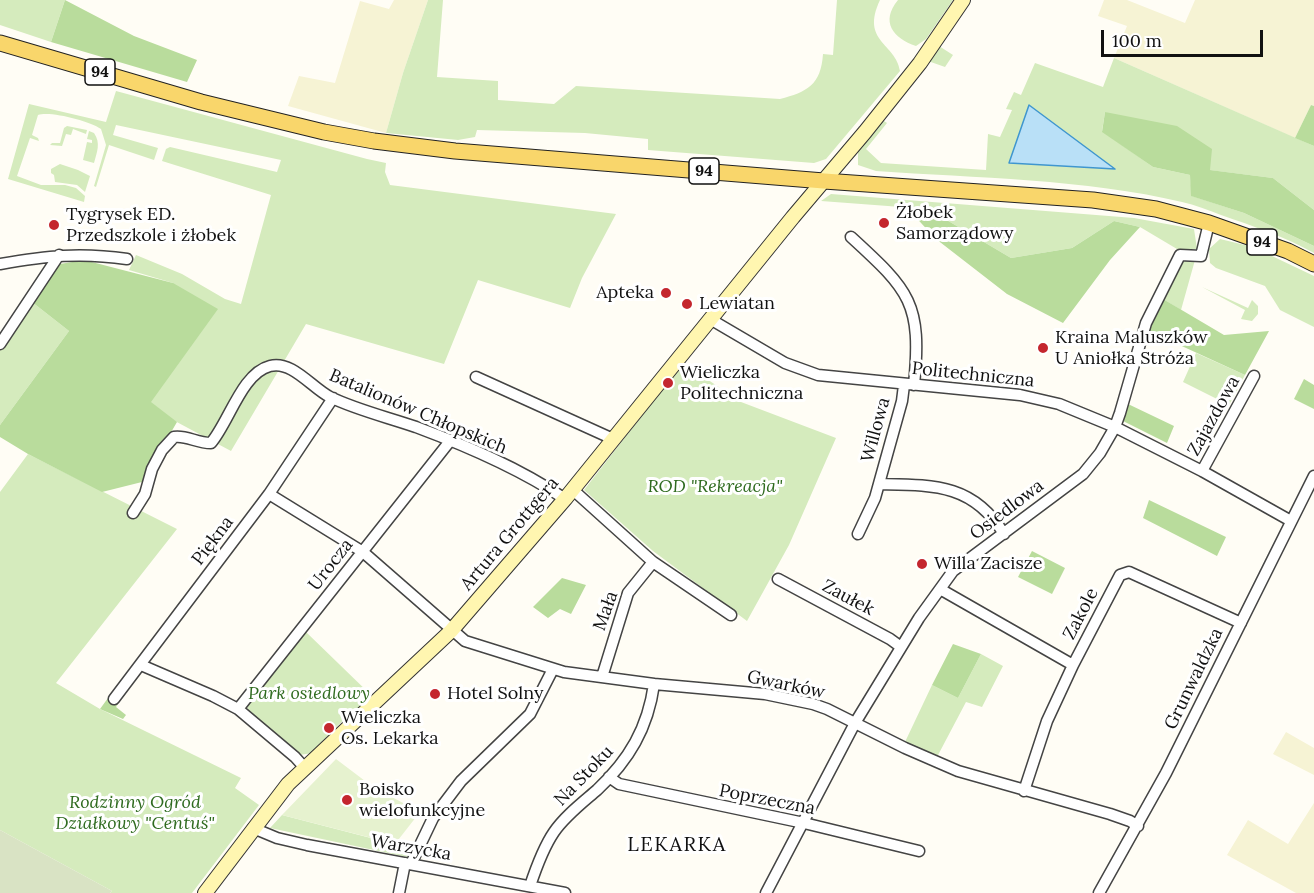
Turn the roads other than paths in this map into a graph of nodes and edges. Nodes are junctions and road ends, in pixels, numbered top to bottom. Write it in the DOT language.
graph roads {
  1 [pos="963,0"];
  2 [pos="0,43"];
  3 [pos="824,181"];
  4 [pos="1209,223"];
  5 [pos="851,237"];
  6 [pos="59,255"];
  7 [pos="127,260"];
  8 [pos="0,264"];
  9 [pos="1314,264"];
  10 [pos="710,319"];
  11 [pos="0,345"];
  12 [pos="1254,376"];
  13 [pos="476,377"];
  14 [pos="909,385"];
  15 [pos="333,398"];
  16 [pos="1116,427"];
  17 [pos="613,439"];
  18 [pos="450,441"];
  19 [pos="1202,471"];
  20 [pos="1314,476"];
  21 [pos="879,484"];
  22 [pos="269,494"];
  23 [pos="568,494"];
  24 [pos="133,513"];
  25 [pos="1291,521"];
  26 [pos="858,534"];
  27 [pos="1004,534"];
  28 [pos="363,552"];
  29 [pos="653,562"];
  30 [pos="778,579"];
  31 [pos="940,589"];
  32 [pos="731,615"];
  33 [pos="1241,623"];
  34 [pos="451,631"];
  35 [pos="901,647"];
  36 [pos="141,664"];
  37 [pos="1073,665"];
  38 [pos="553,669"];
  39 [pos="602,677"];
  40 [pos="654,684"];
  41 [pos="114,699"];
  42 [pos="238,709"];
  43 [pos="855,723"];
  44 [pos="304,767"];
  45 [pos="609,777"];
  46 [pos="1024,791"];
  47 [pos="804,823"];
  48 [pos="1138,826"];
  49 [pos="254,828"];
  50 [pos="919,851"];
  51 [pos="408,864"];
  52 [pos="530,886"];
  53 [pos="205,893"];
  54 [pos="399,893"];
  55 [pos="565,893"];
  56 [pos="766,893"];
  57 [pos="1099,893"];
  1 -- 3 [label="street, Artura Grottgera"];
  2 -- 3 [label="main road, 94"];
  3 -- 4 [label="main road, 94"];
  3 -- 10 [label="street, Artura Grottgera"];
  4 -- 9 [label="main road, 94"];
  4 -- 16 [label="street, Osiedlowa"];
  5 -- 14 [label="street, Willowa"];
  6 -- 7 [label="street"];
  6 -- 8 [label="street"];
  6 -- 11 [label="street"];
  10 -- 14 [label="street, Politechniczna"];
  10 -- 17 [label="street, Artura Grottgera"];
  12 -- 19 [label="street, Zajazdowa"];
  13 -- 17 [label="street"];
  14 -- 16 [label="street, Politechniczna"];
  14 -- 21 [label="street, Willowa"];
  15 -- 18 [label="street, Batalionów Chłopskich"];
  15 -- 22 [label="street, Piękna"];
  15 -- 24 [label="street, Batalionów Chłopskich"];
  16 -- 19 [label="street, Politechniczna"];
  16 -- 27 [label="street, Osiedlowa"];
  17 -- 23 [label="street, Artura Grottgera"];
  18 -- 23 [label="street, Batalionów Chłopskich"];
  18 -- 28 [label="street, Urocza"];
  19 -- 25 [label="street, Politechniczna"];
  20 -- 25 [label="street, Grunwaldzka"];
  21 -- 26 [label="street, Willowa"];
  21 -- 27 [label="street, Willowa"];
  22 -- 28 [label="street, Gwarków"];
  22 -- 36 [label="street, Piękna"];
  23 -- 29 [label="street"];
  23 -- 34 [label="street, Artura Grottgera"];
  25 -- 33 [label="street, Grunwaldzka"];
  27 -- 31 [label="street, Osiedlowa"];
  28 -- 34 [label="street, Gwarków"];
  28 -- 42 [label="street, Urocza"];
  29 -- 32 [label="street"];
  29 -- 39 [label="street, Mała"];
  30 -- 35 [label="street, Zaułek"];
  31 -- 35 [label="street, Osiedlowa"];
  31 -- 37 [label="street"];
  33 -- 37 [label="street, Zakole"];
  33 -- 48 [label="street, Grunwaldzka"];
  34 -- 38 [label="street, Gwarków"];
  34 -- 44 [label="street, Artura Grottgera"];
  35 -- 43 [label="street, Osiedlowa"];
  36 -- 41 [label="street, Piękna"];
  36 -- 42 [label="street"];
  37 -- 46 [label="street, Zakole"];
  38 -- 39 [label="street, Gwarków"];
  38 -- 51 [label="street"];
  39 -- 40 [label="street, Gwarków"];
  40 -- 43 [label="street, Gwarków"];
  40 -- 45 [label="street, Na Stoku"];
  42 -- 44 [label="street"];
  43 -- 46 [label="street, Gwarków"];
  43 -- 47 [label="street, Osiedlowa"];
  44 -- 49 [label="street, Artura Grottgera"];
  45 -- 47 [label="street, Poprzeczna"];
  45 -- 52 [label="street, Na Stoku"];
  46 -- 48 [label="street, Gwarków"];
  47 -- 50 [label="street, Poprzeczna"];
  47 -- 56 [label="street, Osiedlowa"];
  48 -- 57 [label="street, Grunwaldzka"];
  49 -- 51 [label="street, Warzycka"];
  49 -- 53 [label="street, Artura Grottgera"];
  51 -- 52 [label="street, Warzycka"];
  51 -- 54 [label="street"];
  52 -- 55 [label="street, Warzycka"];
}
